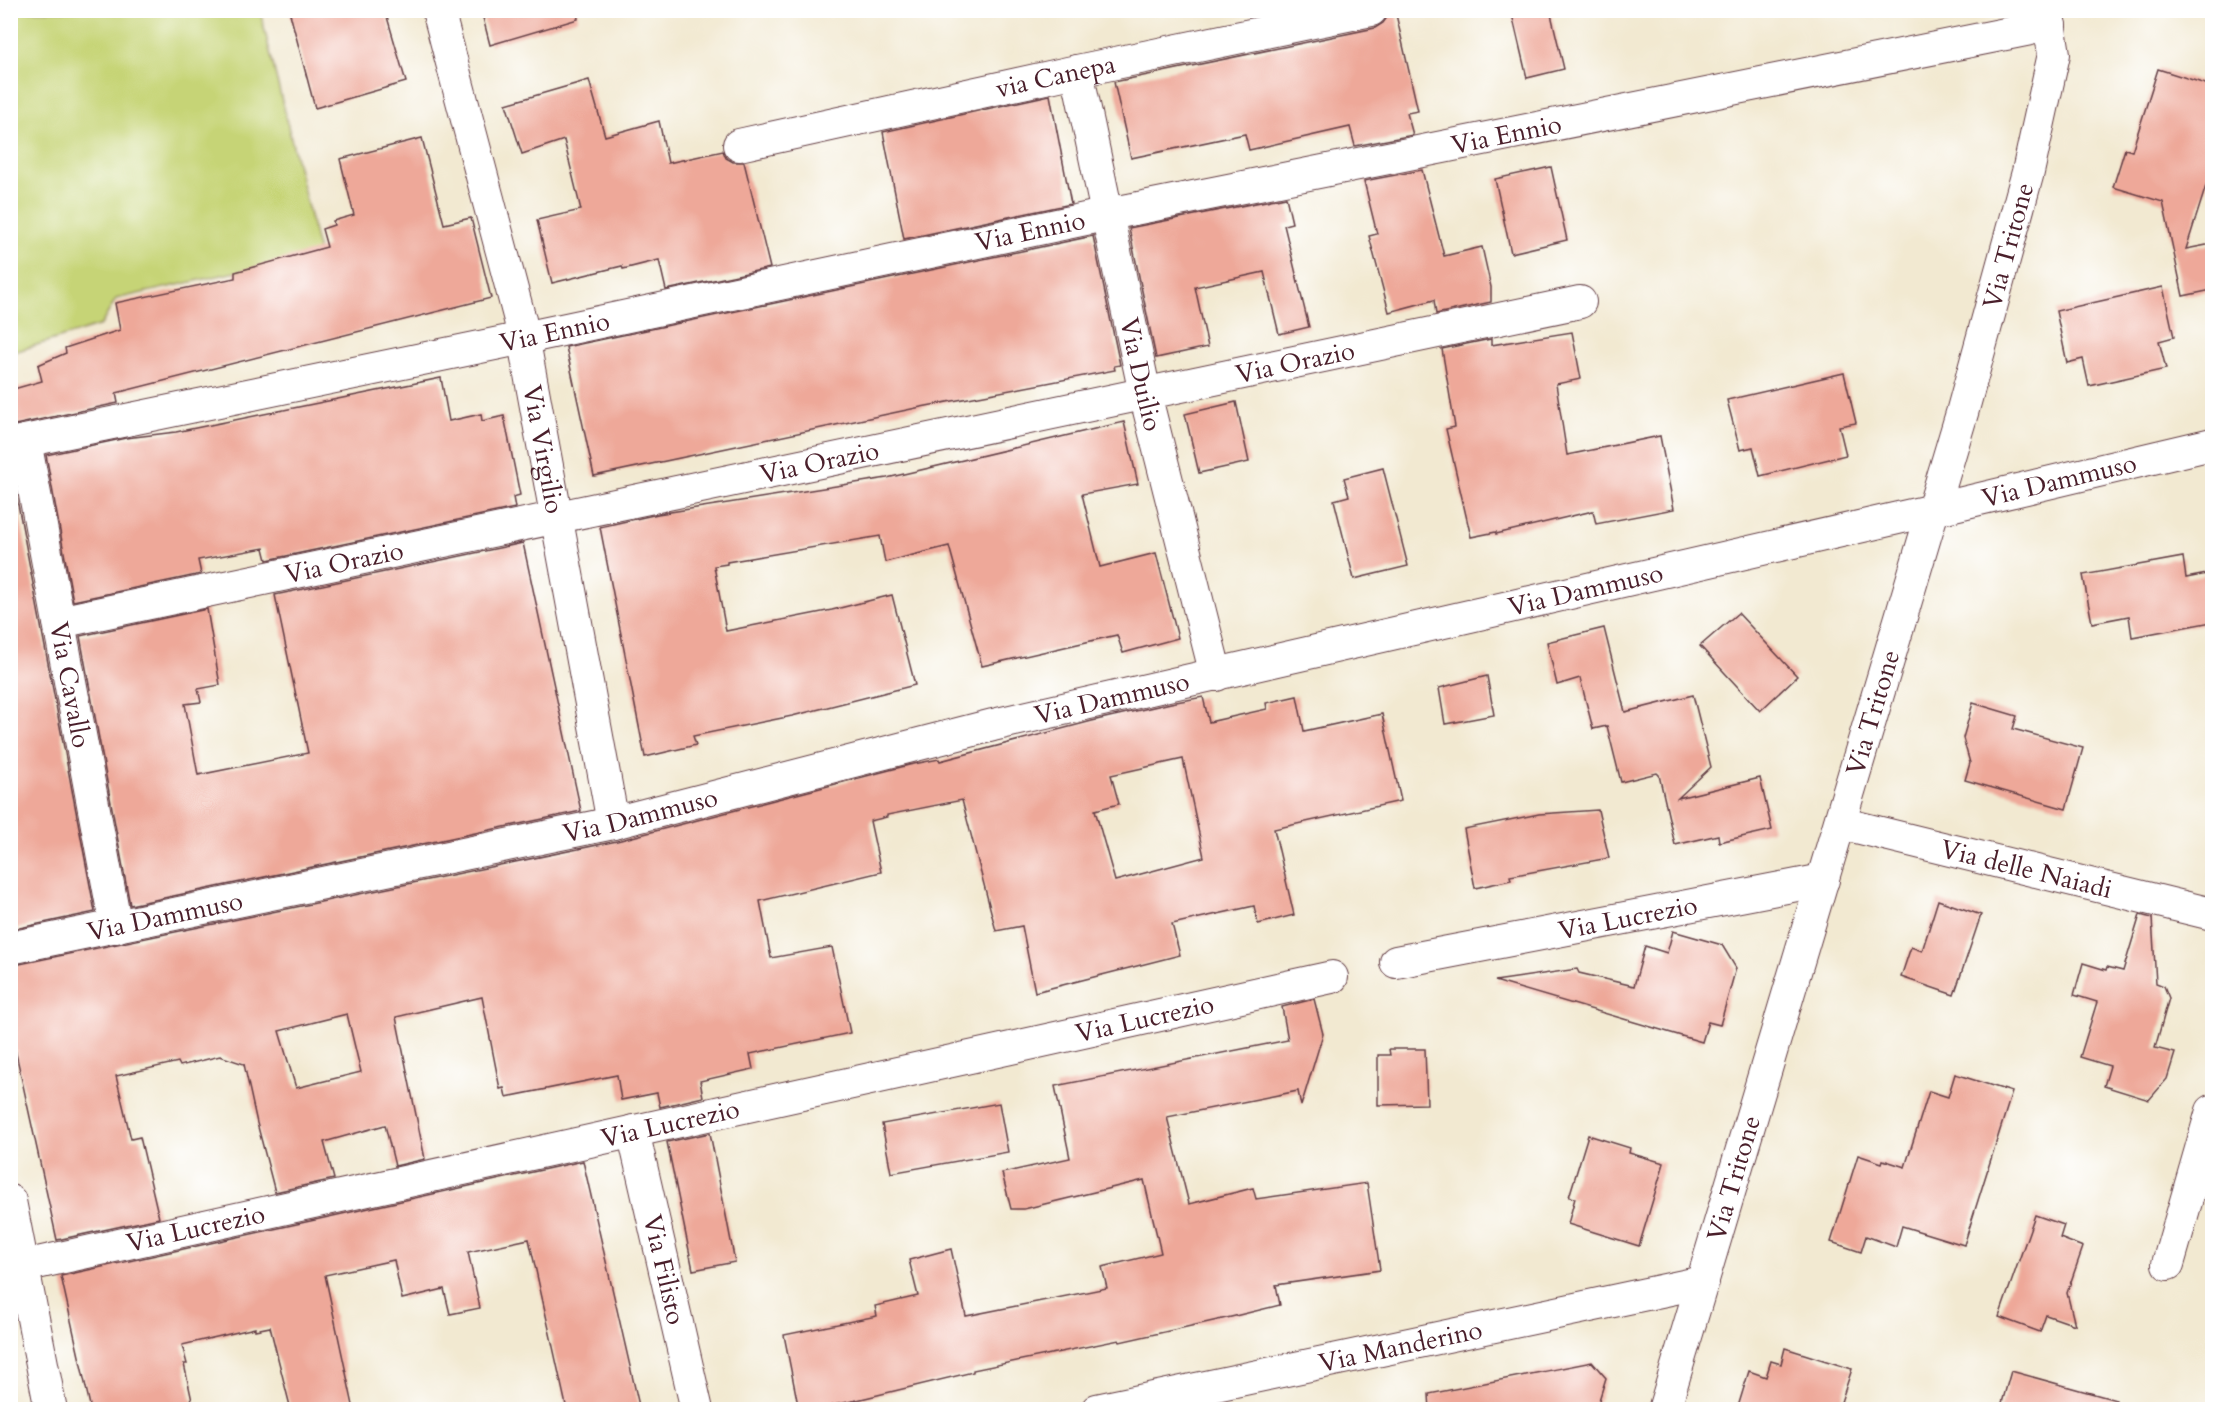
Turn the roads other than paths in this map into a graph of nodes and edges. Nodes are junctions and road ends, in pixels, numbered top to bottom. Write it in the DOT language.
graph roads {
  1 [pos="438,10"];
  2 [pos="1371,10"];
  3 [pos="2049,18"];
  4 [pos="1077,71"];
  5 [pos="740,145"];
  6 [pos="1109,214"];
  7 [pos="1580,302"];
  8 [pos="524,338"];
  9 [pos="1145,394"];
  10 [pos="18,442"];
  11 [pos="2212,444"];
  12 [pos="1933,510"];
  13 [pos="555,518"];
  14 [pos="59,622"];
  15 [pos="1216,675"];
  16 [pos="613,823"];
  17 [pos="1840,823"];
  18 [pos="1823,880"];
  19 [pos="2212,914"];
  20 [pos="116,927"];
  21 [pos="10,948"];
  22 [pos="1396,962"];
  23 [pos="1332,977"];
  24 [pos="2212,1111"];
  25 [pos="633,1131"];
  26 [pos="10,1201"];
  27 [pos="2168,1264"];
  28 [pos="17,1267"];
  29 [pos="1703,1282"];
  30 [pos="51,1410"];
  31 [pos="697,1410"];
  32 [pos="1097,1410"];
  33 [pos="1664,1410"];
  1 -- 8 [label="street, Via Virgilio"];
  2 -- 4 [label="street, via Canepa"];
  3 -- 6 [label="street, Via Ennio"];
  3 -- 12 [label="street, Via Tritone"];
  4 -- 5 [label="street, via Canepa"];
  4 -- 6 [label="street, Via Duilio"];
  6 -- 8 [label="street, Via Ennio"];
  6 -- 9 [label="street, Via Duilio"];
  7 -- 9 [label="street, Via Orazio"];
  8 -- 10 [label="street, Via Ennio"];
  8 -- 13 [label="street, Via Virgilio"];
  9 -- 13 [label="street, Via Orazio"];
  9 -- 15 [label="street, Via Duilio"];
  10 -- 14 [label="street, Via Cavallo"];
  11 -- 12 [label="street, Via Dammuso"];
  12 -- 15 [label="street, Via Dammuso"];
  12 -- 17 [label="street, Via Tritone"];
  13 -- 14 [label="street, Via Orazio"];
  13 -- 16 [label="street, Via Virgilio"];
  14 -- 20 [label="street, Via Cavallo"];
  15 -- 16 [label="street, Via Dammuso"];
  16 -- 20 [label="street, Via Dammuso"];
  17 -- 18 [label="street, Via Tritone"];
  17 -- 19 [label="street, Via delle Naiadi"];
  18 -- 22 [label="street, Via Lucrezio"];
  18 -- 29 [label="street, Via Tritone"];
  20 -- 21 [label="street, Via Dammuso"];
  23 -- 25 [label="street, Via Lucrezio"];
  24 -- 27 [label="street"];
  25 -- 28 [label="street, Via Lucrezio"];
  25 -- 31 [label="street, Via Filisto"];
  26 -- 28 [label="street"];
  28 -- 30 [label="street"];
  29 -- 32 [label="street, Via Manderino"];
  29 -- 33 [label="street, Via Tritone"];
}
